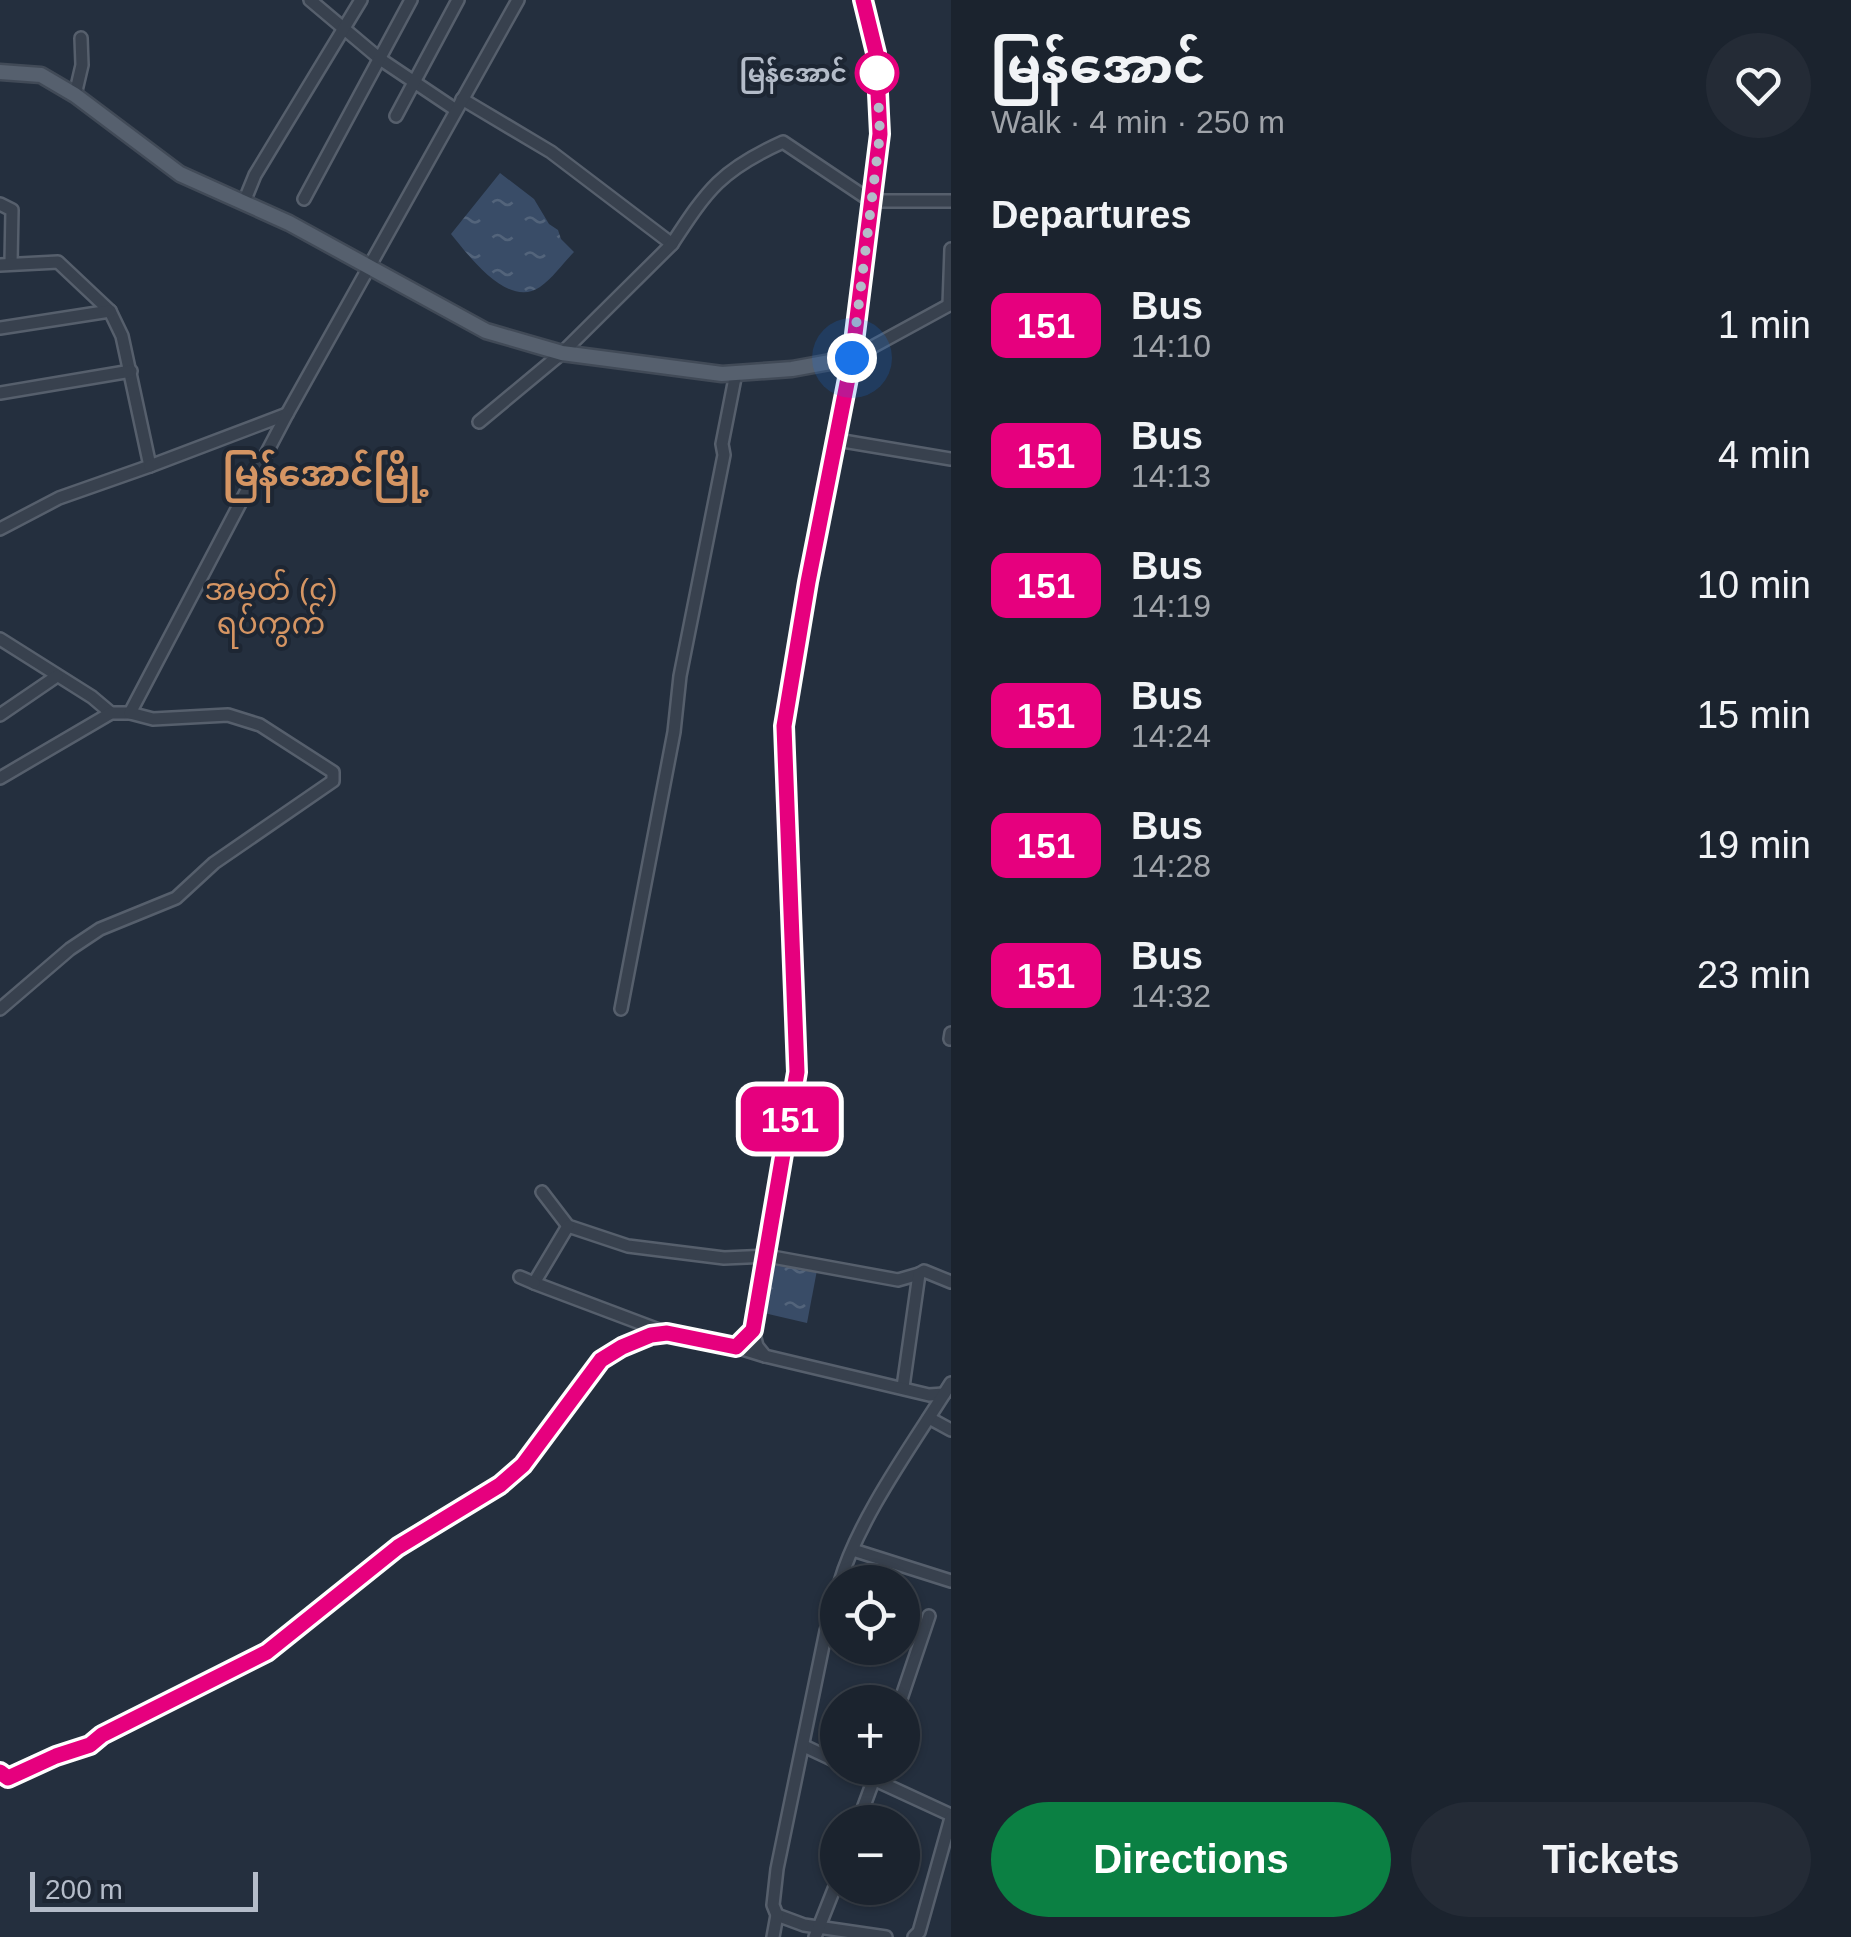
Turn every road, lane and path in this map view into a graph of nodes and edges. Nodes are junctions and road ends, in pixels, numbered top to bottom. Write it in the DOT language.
graph roads {
  1 [pos="310,0"];
  2 [pos="360,0"];
  3 [pos="411,0"];
  4 [pos="458,0"];
  5 [pos="518,0"];
  6 [pos="863,0"];
  7 [pos="344,31"];
  8 [pos="82,38"];
  9 [pos="380,59"];
  10 [pos="0,72"];
  11 [pos="415,85"];
  12 [pos="75,95"];
  13 [pos="459,104"];
  14 [pos="396,116"];
  15 [pos="304,199"];
  16 [pos="951,201"];
  17 [pos="244,202"];
  18 [pos="871,202"];
  19 [pos="0,204"];
  20 [pos="672,244"];
  21 [pos="951,249"];
  22 [pos="6,264"];
  23 [pos="368,266"];
  24 [pos="950,276"];
  25 [pos="950,304"];
  26 [pos="110,311"];
  27 [pos="0,328"];
  28 [pos="562,353"];
  29 [pos="852,358"];
  30 [pos="131,370"];
  31 [pos="736,373"];
  32 [pos="0,393"];
  33 [pos="287,414"];
  34 [pos="478,422"];
  35 [pos="837,440"];
  36 [pos="951,459"];
  37 [pos="150,466"];
  38 [pos="0,529"];
  39 [pos="0,638"];
  40 [pos="57,676"];
  41 [pos="130,713"];
  42 [pos="111,714"];
  43 [pos="0,715"];
  44 [pos="0,778"];
  45 [pos="0,1009"];
  46 [pos="621,1009"];
  47 [pos="542,1192"];
  48 [pos="568,1226"];
  49 [pos="767,1256"];
  50 [pos="918,1274"];
  51 [pos="520,1277"];
  52 [pos="951,1282"];
  53 [pos="534,1283"];
  54 [pos="753,1330"];
  55 [pos="667,1333"];
  56 [pos="736,1347"];
  57 [pos="765,1356"];
  58 [pos="903,1387"];
  59 [pos="947,1389"];
  60 [pos="929,1418"];
  61 [pos="951,1430"];
  62 [pos="853,1550"];
  63 [pos="847,1565"];
  64 [pos="951,1582"];
  65 [pos="930,1616"];
  66 [pos="820,1663"];
  67 [pos="906,1685"];
  68 [pos="804,1746"];
  69 [pos="820,1754"];
  70 [pos="2,1777"];
  71 [pos="895,1785"];
  72 [pos="951,1817"];
  73 [pos="828,1905"];
  74 [pos="777,1915"];
  75 [pos="818,1932"];
  76 [pos="774,1937"];
  77 [pos="886,1937"];
  78 [pos="914,1937"];
  1 -- 7 [label="street"];
  2 -- 7 [label="street"];
  3 -- 9 [label="street"];
  4 -- 11 [label="street"];
  5 -- 13 [label="street"];
  6 -- 18 [label="main road"];
  7 -- 9 [label="street"];
  7 -- 17 [label="street"];
  8 -- 12 [label="street"];
  9 -- 11 [label="street"];
  9 -- 15 [label="street"];
  10 -- 12 [label="main road"];
  11 -- 13 [label="street"];
  11 -- 14 [label="street"];
  12 -- 17 [label="main road"];
  13 -- 20 [label="street"];
  13 -- 23 [label="street"];
  16 -- 18 [label="street"];
  17 -- 23 [label="main road"];
  18 -- 20 [label="street"];
  18 -- 29 [label="main road"];
  19 -- 22 [label="street"];
  20 -- 28 [label="street"];
  21 -- 24 [label="street"];
  22 -- 26 [label="street"];
  23 -- 28 [label="main road"];
  23 -- 33 [label="street"];
  24 -- 25 [label="street"];
  25 -- 29 [label="street"];
  26 -- 27 [label="street"];
  26 -- 30 [label="street"];
  28 -- 31 [label="main road"];
  28 -- 34 [label="street"];
  29 -- 31 [label="main road"];
  29 -- 35 [label="street"];
  30 -- 32 [label="street"];
  30 -- 37 [label="street"];
  31 -- 46 [label="street"];
  33 -- 37 [label="street"];
  33 -- 41 [label="street"];
  35 -- 36 [label="street"];
  35 -- 49 [label="street"];
  37 -- 38 [label="street"];
  39 -- 40 [label="street"];
  40 -- 42 [label="street"];
  40 -- 43 [label="street"];
  41 -- 42 [label="street"];
  41 -- 45 [label="street"];
  42 -- 44 [label="street"];
  47 -- 48 [label="street"];
  48 -- 49 [label="street"];
  48 -- 53 [label="street"];
  49 -- 50 [label="street"];
  49 -- 54 [label="street"];
  50 -- 52 [label="street"];
  50 -- 58 [label="street"];
  51 -- 53 [label="street"];
  53 -- 55 [label="street"];
  54 -- 56 [label="street"];
  54 -- 57 [label="street"];
  55 -- 56 [label="street"];
  55 -- 70 [label="street"];
  56 -- 57 [label="street"];
  57 -- 58 [label="street"];
  58 -- 59 [label="street"];
  59 -- 60 [label="street"];
  60 -- 61 [label="street"];
  60 -- 62 [label="street"];
  62 -- 63 [label="street"];
  62 -- 64 [label="street"];
  65 -- 67 [label="street"];
  66 -- 68 [label="street"];
  68 -- 69 [label="street"];
  68 -- 74 [label="street"];
  71 -- 72 [label="street"];
  72 -- 78 [label="street"];
  73 -- 75 [label="street"];
  74 -- 75 [label="street"];
  74 -- 76 [label="street"];
  75 -- 77 [label="street"];
}
